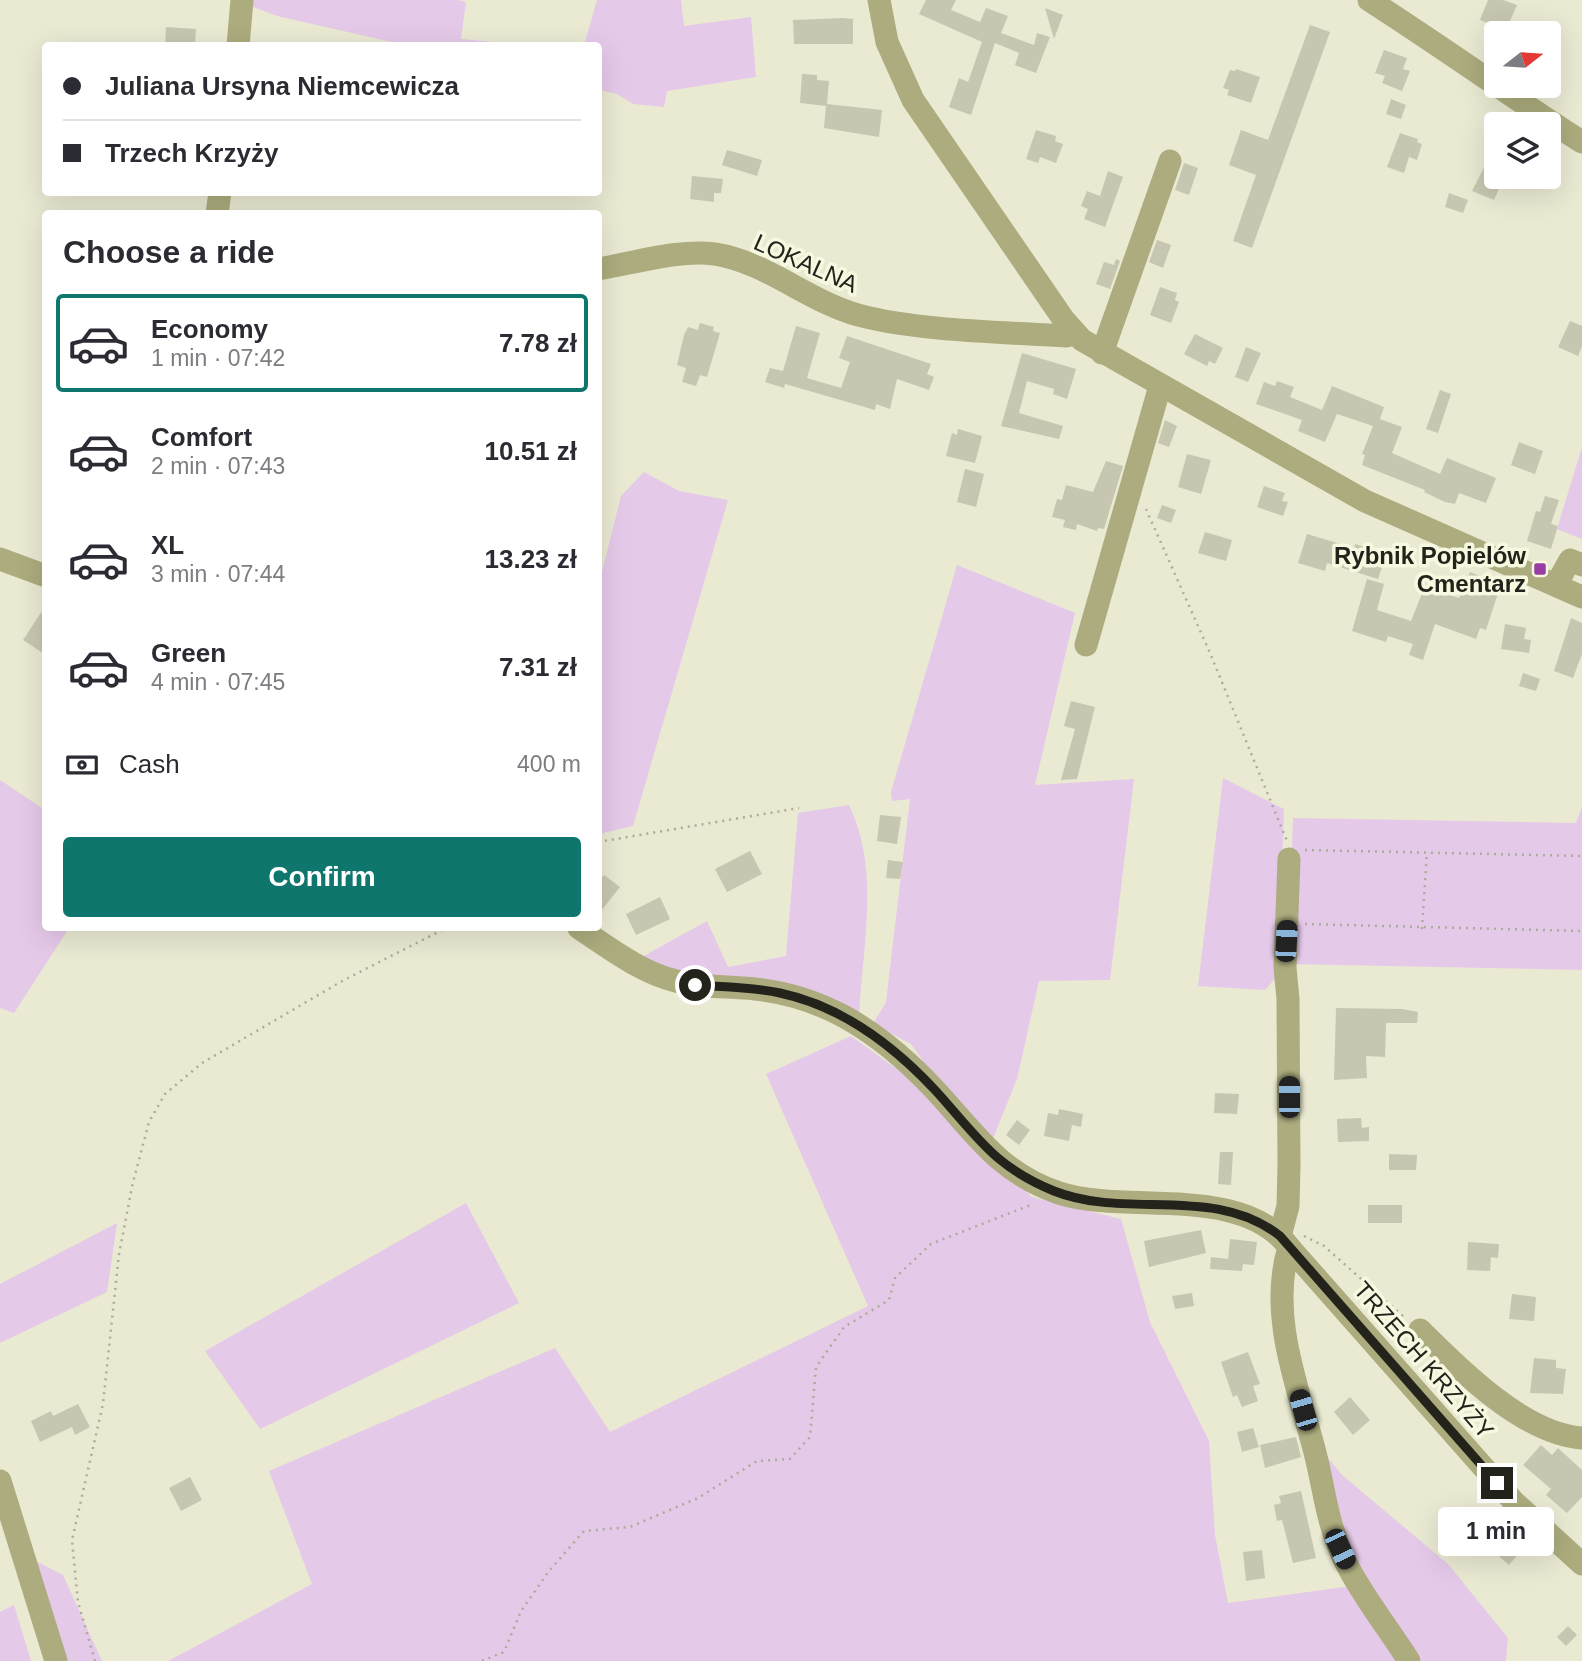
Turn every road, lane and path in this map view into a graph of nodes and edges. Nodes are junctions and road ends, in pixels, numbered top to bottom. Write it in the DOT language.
graph roads {
  1 [pos="242,0"];
  2 [pos="879,0"];
  3 [pos="1369,0"];
  4 [pos="238,42"];
  5 [pos="1582,142"];
  6 [pos="1170,161"];
  7 [pos="602,268"];
  8 [pos="1076,334"];
  9 [pos="1102,353"];
  10 [pos="1160,386"];
  11 [pos="1131,482"];
  12 [pos="0,559"];
  13 [pos="1582,565"];
  14 [pos="42,575"];
  15 [pos="1556,586"];
  16 [pos="1582,597"];
  17 [pos="1086,645"];
  18 [pos="799,808"];
  19 [pos="602,841"];
  20 [pos="1427,850"];
  21 [pos="1290,854"];
  22 [pos="1582,856"];
  23 [pos="1302,924"];
  24 [pos="1422,929"];
  25 [pos="440,931"];
  26 [pos="584,931"];
  27 [pos="1582,931"];
  28 [pos="1058,1192"];
  29 [pos="1284,1242"];
  30 [pos="1420,1331"];
  31 [pos="1582,1438"];
  32 [pos="0,1481"];
  33 [pos="1582,1564"];
  34 [pos="56,1661"];
  35 [pos="95,1661"];
  36 [pos="482,1661"];
  37 [pos="1409,1661"];
  1 -- 4 [label="street"];
  2 -- 8 [label="street"];
  3 -- 5 [label="street"];
  6 -- 9 [label="street"];
  7 -- 8 [label="street, LOKALNA"];
  8 -- 9 [label="street"];
  9 -- 10 [label="street"];
  10 -- 11 [label="street"];
  10 -- 15 [label="street"];
  11 -- 17 [label="street"];
  11 -- 21 [label="path"];
  12 -- 14 [label="street"];
  13 -- 15 [label="street"];
  15 -- 16 [label="street"];
  18 -- 19 [label="path"];
  20 -- 21 [label="path"];
  20 -- 22 [label="path"];
  20 -- 24 [label="path"];
  21 -- 29 [label="street"];
  23 -- 24 [label="path"];
  24 -- 27 [label="path"];
  25 -- 35 [label="path"];
  26 -- 28 [label="street, TRZECH KRZYŻY"];
  28 -- 29 [label="street, TRZECH KRZYŻY"];
  28 -- 36 [label="path"];
  29 -- 30 [label="path"];
  29 -- 33 [label="street, TRZECH KRZYŻY"];
  29 -- 37 [label="street"];
  30 -- 31 [label="street"];
  32 -- 34 [label="street"];
}
